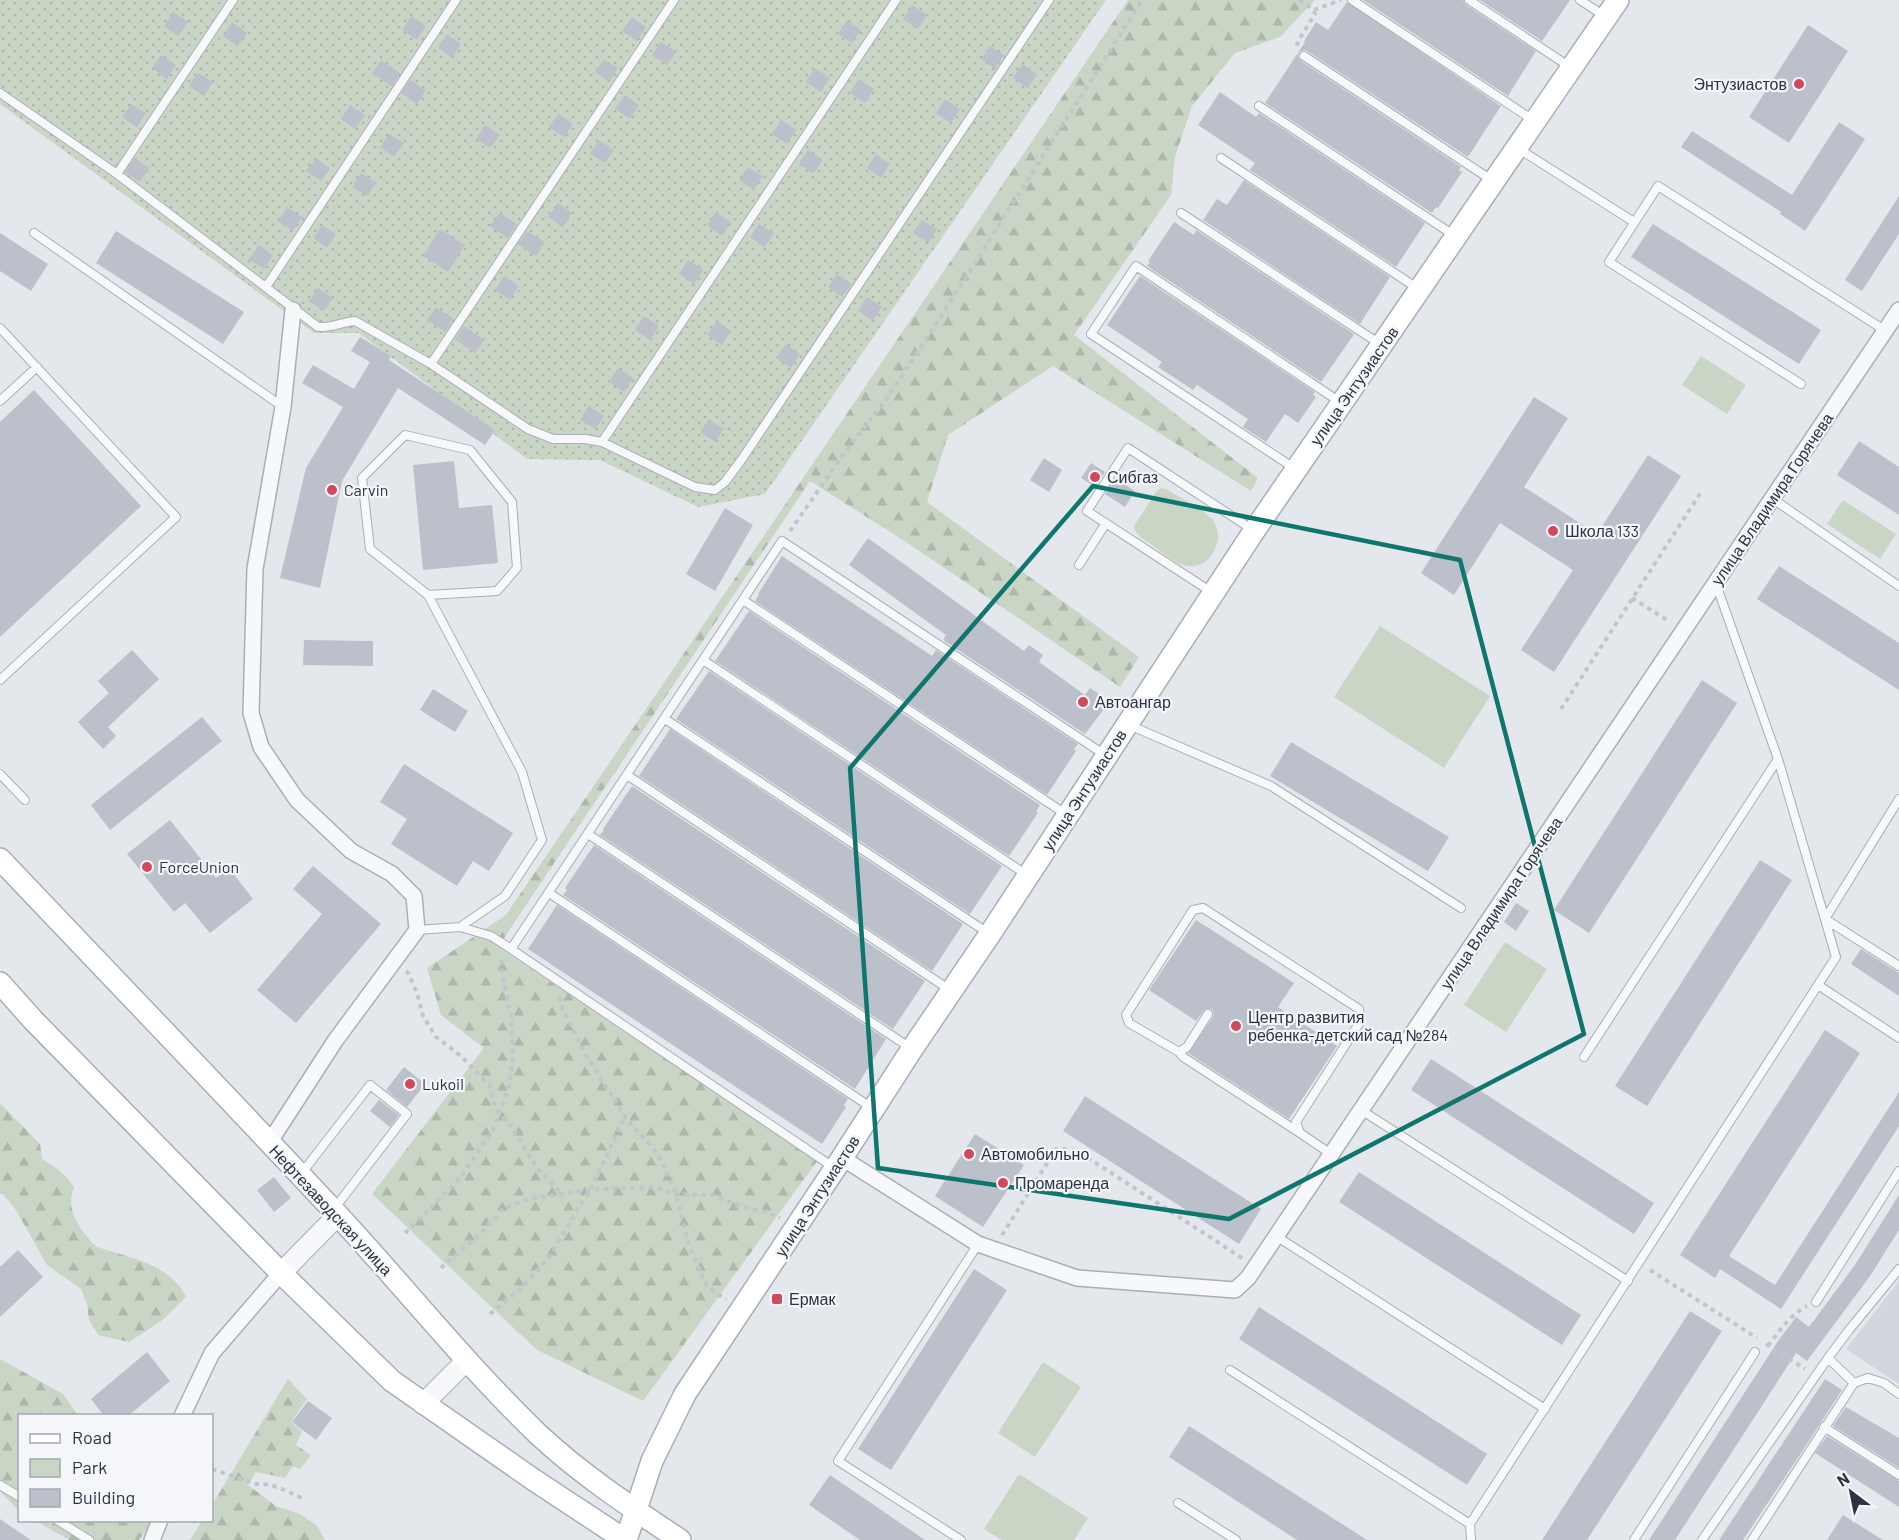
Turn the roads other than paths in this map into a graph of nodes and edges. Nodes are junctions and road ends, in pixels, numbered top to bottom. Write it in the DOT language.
graph roads {
  1 [pos="233,0"];
  2 [pos="456,0"];
  3 [pos="674,0"];
  4 [pos="896,0"];
  5 [pos="1049,0"];
  6 [pos="1352,0"];
  7 [pos="1469,0"];
  8 [pos="1580,0"];
  9 [pos="1612,9"];
  10 [pos="1304,56"];
  11 [pos="1571,68"];
  12 [pos="0,93"];
  13 [pos="1259,106"];
  14 [pos="1535,121"];
  15 [pos="1517,148"];
  16 [pos="1221,158"];
  17 [pos="117,174"];
  18 [pos="1494,181"];
  19 [pos="1181,213"];
  20 [pos="1634,222"];
  21 [pos="34,233"];
  22 [pos="1456,236"];
  23 [pos="266,287"];
  24 [pos="1419,290"];
  25 [pos="293,310"];
  26 [pos="1899,310"];
  27 [pos="0,328"];
  28 [pos="1886,331"];
  29 [pos="1381,345"];
  30 [pos="431,364"];
  31 [pos="37,367"];
  32 [pos="1800,384"];
  33 [pos="0,401"];
  34 [pos="1342,403"];
  35 [pos="283,407"];
  36 [pos="602,442"];
  37 [pos="1296,470"];
  38 [pos="1773,499"];
  39 [pos="1106,523"];
  40 [pos="1254,531"];
  41 [pos="1079,565"];
  42 [pos="1716,583"];
  43 [pos="1899,586"];
  44 [pos="1213,593"];
  45 [pos="428,595"];
  46 [pos="743,600"];
  47 [pos="703,660"];
  48 [pos="0,680"];
  49 [pos="665,718"];
  50 [pos="1127,724"];
  51 [pos="1107,756"];
  52 [pos="1778,759"];
  53 [pos="0,774"];
  54 [pos="627,775"];
  55 [pos="1899,799"];
  56 [pos="25,800"];
  57 [pos="1068,815"];
  58 [pos="588,834"];
  59 [pos="0,859"];
  60 [pos="1028,875"];
  61 [pos="549,892"];
  62 [pos="1461,908"];
  63 [pos="1825,919"];
  64 [pos="460,927"];
  65 [pos="417,930"];
  66 [pos="990,934"];
  67 [pos="511,949"];
  68 [pos="1899,966"];
  69 [pos="0,983"];
  70 [pos="1818,986"];
  71 [pos="950,990"];
  72 [pos="1208,1014"];
  73 [pos="1899,1038"];
  74 [pos="912,1049"];
  75 [pos="1179,1052"];
  76 [pos="1584,1057"];
  77 [pos="873,1109"];
  78 [pos="1361,1110"];
  79 [pos="1300,1132"];
  80 [pos="269,1143"];
  81 [pos="1331,1154"];
  82 [pos="839,1164"];
  83 [pos="1899,1171"];
  84 [pos="300,1175"];
  85 [pos="335,1212"];
  86 [pos="1276,1236"];
  87 [pos="978,1244"];
  88 [pos="1899,1269"];
  89 [pos="281,1273"];
  90 [pos="1628,1281"];
  91 [pos="1816,1302"];
  92 [pos="1755,1352"];
  93 [pos="1828,1358"];
  94 [pos="466,1361"];
  95 [pos="1230,1370"];
  96 [pos="1854,1383"];
  97 [pos="1899,1394"];
  98 [pos="423,1404"];
  99 [pos="1545,1409"];
  100 [pos="183,1414"];
  101 [pos="1824,1427"];
  102 [pos="1899,1475"];
  103 [pos="0,1485"];
  104 [pos="18,1496"];
  105 [pos="1178,1503"];
  106 [pos="637,1512"];
  107 [pos="59,1522"];
  108 [pos="160,1522"];
  109 [pos="1470,1524"];
  110 [pos="89,1540"];
  111 [pos="152,1540"];
  112 [pos="626,1540"];
  113 [pos="680,1540"];
  114 [pos="961,1540"];
  115 [pos="1236,1540"];
  116 [pos="1471,1540"];
  117 [pos="1634,1540"];
  118 [pos="1702,1540"];
  119 [pos="1752,1540"];
  1 -- 17 [label="lane"];
  2 -- 23 [label="lane"];
  3 -- 30 [label="lane"];
  4 -- 36 [label="lane"];
  5 -- 36 [label="lane"];
  6 -- 14 [label="lane"];
  7 -- 11 [label="lane"];
  8 -- 9 [label="lane"];
  9 -- 11 [label="main road, улица Энтузиастов"];
  10 -- 18 [label="lane"];
  11 -- 14 [label="main road, улица Энтузиастов"];
  12 -- 17 [label="lane"];
  13 -- 22 [label="lane"];
  14 -- 15 [label="main road, улица Энтузиастов"];
  15 -- 18 [label="main road, улица Энтузиастов"];
  15 -- 20 [label="lane"];
  16 -- 24 [label="lane"];
  17 -- 23 [label="lane"];
  18 -- 22 [label="main road, улица Энтузиастов"];
  19 -- 29 [label="lane"];
  20 -- 28 [label="lane"];
  20 -- 32 [label="lane"];
  21 -- 35 [label="lane"];
  22 -- 24 [label="main road, улица Энтузиастов"];
  23 -- 25 [label="lane"];
  24 -- 29 [label="main road, улица Энтузиастов"];
  25 -- 30 [label="lane"];
  25 -- 35 [label="street"];
  26 -- 28 [label="street, улица Владимира Горячева"];
  27 -- 31 [label="lane"];
  28 -- 38 [label="street, улица Владимира Горячева"];
  29 -- 34 [label="main road, улица Энтузиастов"];
  30 -- 36 [label="lane"];
  31 -- 33 [label="lane"];
  31 -- 48 [label="lane"];
  34 -- 37 [label="main road, улица Энтузиастов"];
  34 -- 37 [label="lane"];
  35 -- 65 [label="street"];
  37 -- 40 [label="main road, улица Энтузиастов"];
  38 -- 42 [label="street, улица Владимира Горячева"];
  38 -- 43 [label="lane"];
  39 -- 40 [label="lane"];
  39 -- 41 [label="lane"];
  39 -- 44 [label="lane"];
  40 -- 44 [label="main road, улица Энтузиастов"];
  42 -- 52 [label="lane"];
  42 -- 78 [label="street, улица Владимира Горячева"];
  44 -- 50 [label="main road, улица Энтузиастов"];
  45 -- 45 [label="lane"];
  45 -- 64 [label="lane"];
  46 -- 47 [label="lane"];
  46 -- 51 [label="lane"];
  46 -- 57 [label="lane"];
  47 -- 49 [label="lane"];
  47 -- 60 [label="lane"];
  49 -- 54 [label="lane"];
  49 -- 66 [label="lane"];
  50 -- 51 [label="main road, улица Энтузиастов"];
  50 -- 62 [label="lane"];
  51 -- 57 [label="main road, улица Энтузиастов"];
  52 -- 63 [label="lane"];
  52 -- 76 [label="lane"];
  53 -- 56 [label="lane"];
  54 -- 58 [label="lane"];
  54 -- 71 [label="lane"];
  55 -- 63 [label="lane"];
  57 -- 60 [label="main road, улица Энтузиастов"];
  58 -- 61 [label="lane"];
  58 -- 74 [label="lane"];
  59 -- 80 [label="main road, Нефтезаводская улица"];
  60 -- 66 [label="main road, улица Энтузиастов"];
  61 -- 67 [label="lane"];
  61 -- 77 [label="lane"];
  63 -- 68 [label="lane"];
  63 -- 70 [label="lane"];
  64 -- 65 [label="lane"];
  64 -- 67 [label="lane"];
  65 -- 80 [label="street"];
  66 -- 71 [label="main road, улица Энтузиастов"];
  67 -- 82 [label="lane"];
  69 -- 89 [label="main road"];
  70 -- 73 [label="lane"];
  70 -- 90 [label="lane"];
  71 -- 74 [label="main road, улица Энтузиастов"];
  72 -- 75 [label="lane"];
  74 -- 77 [label="main road, улица Энтузиастов"];
  75 -- 79 [label="lane"];
  75 -- 79 [label="lane"];
  77 -- 82 [label="main road, улица Энтузиастов"];
  78 -- 81 [label="street, улица Владимира Горячева"];
  78 -- 90 [label="lane"];
  79 -- 81 [label="lane"];
  80 -- 84 [label="main road, Нефтезаводская улица"];
  81 -- 86 [label="street, улица Владимира Горячева"];
  82 -- 87 [label="street, улица Владимира Горячева"];
  82 -- 106 [label="main road, улица Энтузиастов"];
  83 -- 91 [label="lane"];
  84 -- 85 [label="main road, Нефтезаводская улица"];
  84 -- 85 [label="lane"];
  85 -- 89 [label="street"];
  85 -- 94 [label="main road, Нефтезаводская улица"];
  86 -- 87 [label="street, улица Владимира Горячева"];
  86 -- 99 [label="lane"];
  87 -- 114 [label="lane"];
  88 -- 93 [label="lane"];
  89 -- 98 [label="main road"];
  89 -- 100 [label="street"];
  90 -- 99 [label="lane"];
  92 -- 117 [label="lane"];
  93 -- 96 [label="lane"];
  93 -- 118 [label="lane"];
  94 -- 98 [label="street"];
  94 -- 106 [label="main road, Нефтезаводская улица"];
  95 -- 109 [label="lane"];
  96 -- 97 [label="lane"];
  96 -- 101 [label="lane"];
  98 -- 112 [label="main road"];
  99 -- 109 [label="lane"];
  101 -- 102 [label="lane"];
  101 -- 119 [label="lane"];
  103 -- 104 [label="lane"];
  105 -- 115 [label="lane"];
  106 -- 112 [label="main road, улица Энтузиастов"];
  106 -- 113 [label="main road, Нефтезаводская улица"];
  107 -- 110 [label="lane"];
  108 -- 111 [label="street"];
  109 -- 116 [label="lane"];
}
